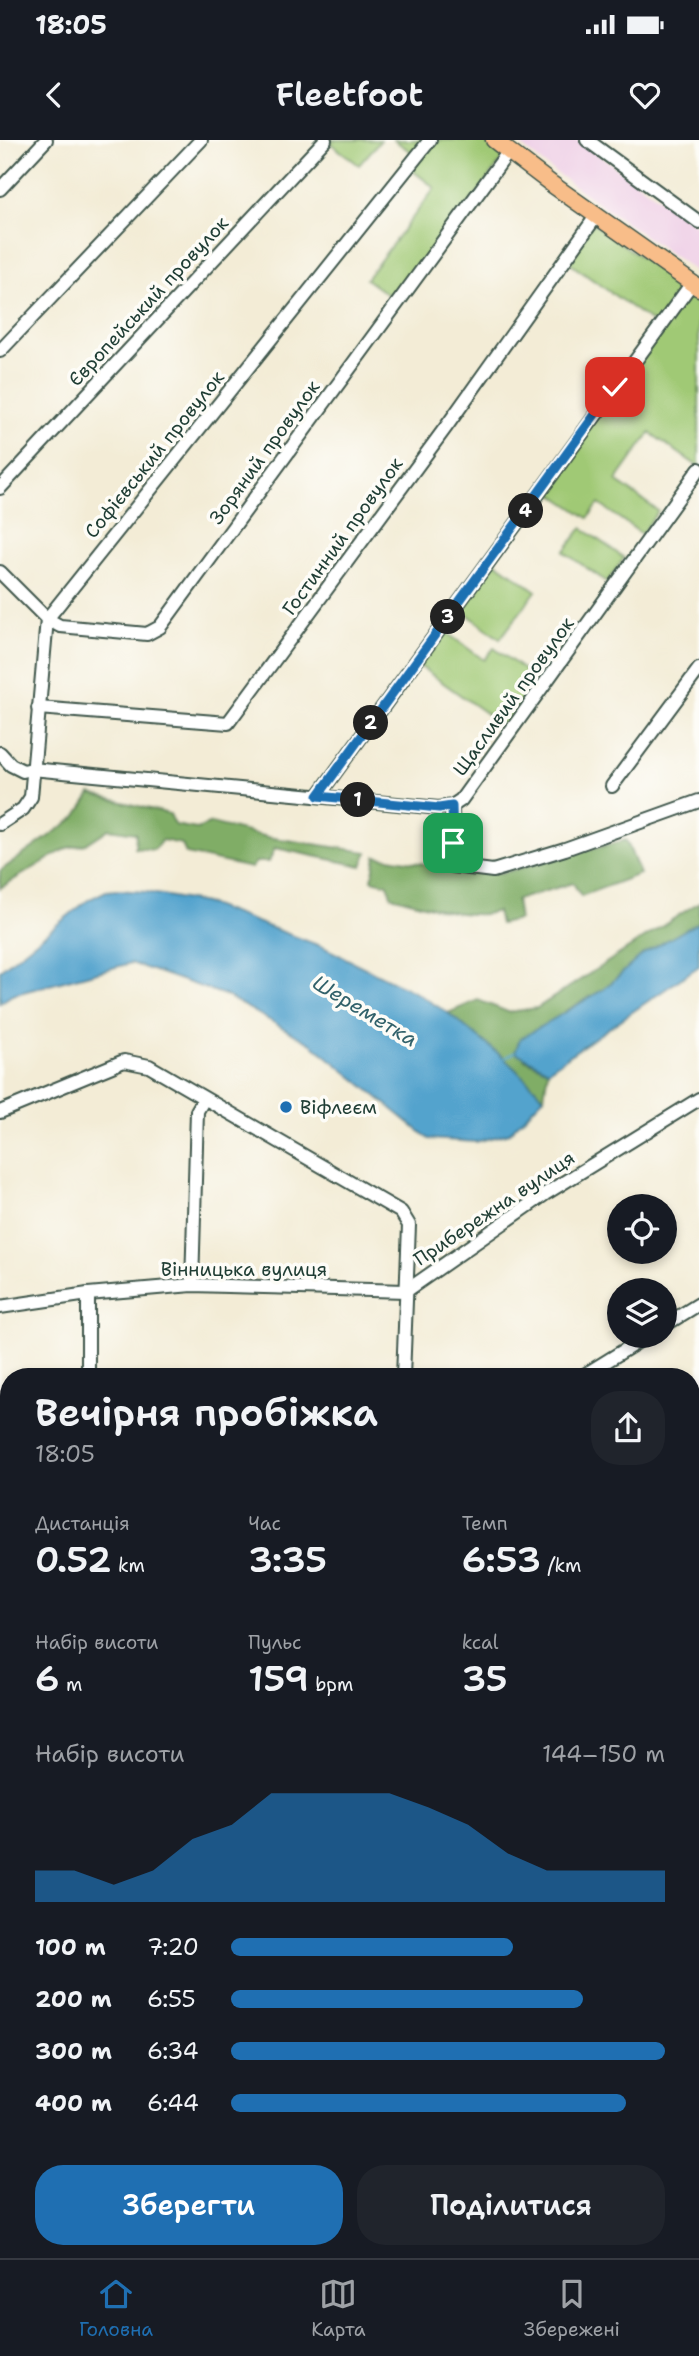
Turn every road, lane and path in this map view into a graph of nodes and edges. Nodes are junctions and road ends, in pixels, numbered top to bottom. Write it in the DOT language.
graph roads {
  1 [pos="46,140"];
  2 [pos="201,140"];
  3 [pos="325,140"];
  4 [pos="430,140"];
  5 [pos="494,140"];
  6 [pos="587,140"];
  7 [pos="509,151"];
  8 [pos="0,189"];
  9 [pos="597,215"];
  10 [pos="699,222"];
  11 [pos="695,285"];
  12 [pos="0,351"];
  13 [pos="699,468"];
  14 [pos="0,488"];
  15 [pos="0,572"];
  16 [pos="47,619"];
  17 [pos="699,669"];
  18 [pos="38,708"];
  19 [pos="0,752"];
  20 [pos="32,769"];
  21 [pos="612,786"];
  22 [pos="318,796"];
  23 [pos="699,801"];
  24 [pos="452,806"];
  25 [pos="0,824"];
  26 [pos="699,1098"];
  27 [pos="204,1099"];
  28 [pos="0,1112"];
  29 [pos="192,1285"];
  30 [pos="406,1291"];
  31 [pos="88,1294"];
  32 [pos="699,1304"];
  33 [pos="0,1307"];
  34 [pos="677,1318"];
  35 [pos="628,1348"];
  36 [pos="88,1368"];
  37 [pos="402,1368"];
  38 [pos="596,1368"];
  1 -- 8 [label="street"];
  2 -- 12 [label="street"];
  3 -- 14 [label="street, Європейський провулок"];
  4 -- 16 [label="street, Софієвський провулок"];
  5 -- 7 [label="main road"];
  6 -- 10 [label="street"];
  7 -- 9 [label="main road"];
  7 -- 16 [label="street, Зоряний провулок"];
  9 -- 11 [label="main road"];
  9 -- 18 [label="street, Гостинний провулок"];
  11 -- 22 [label="street"];
  13 -- 24 [label="street, Щасливий провулок"];
  15 -- 16 [label="street"];
  16 -- 18 [label="street"];
  17 -- 21 [label="street"];
  18 -- 20 [label="street"];
  19 -- 20 [label="street"];
  20 -- 22 [label="street"];
  20 -- 25 [label="street"];
  22 -- 24 [label="street"];
  23 -- 24 [label="street"];
  26 -- 30 [label="street, Прибережна вулиця"];
  27 -- 28 [label="street, Прибережна вулиця"];
  27 -- 29 [label="street"];
  27 -- 30 [label="street, Прибережна вулиця"];
  29 -- 30 [label="street, Вінницька вулиця"];
  29 -- 31 [label="street, Вінницька вулиця"];
  30 -- 37 [label="street"];
  31 -- 33 [label="street, Вінницька вулиця"];
  31 -- 36 [label="street"];
  32 -- 34 [label="street"];
  35 -- 38 [label="street"];
}
